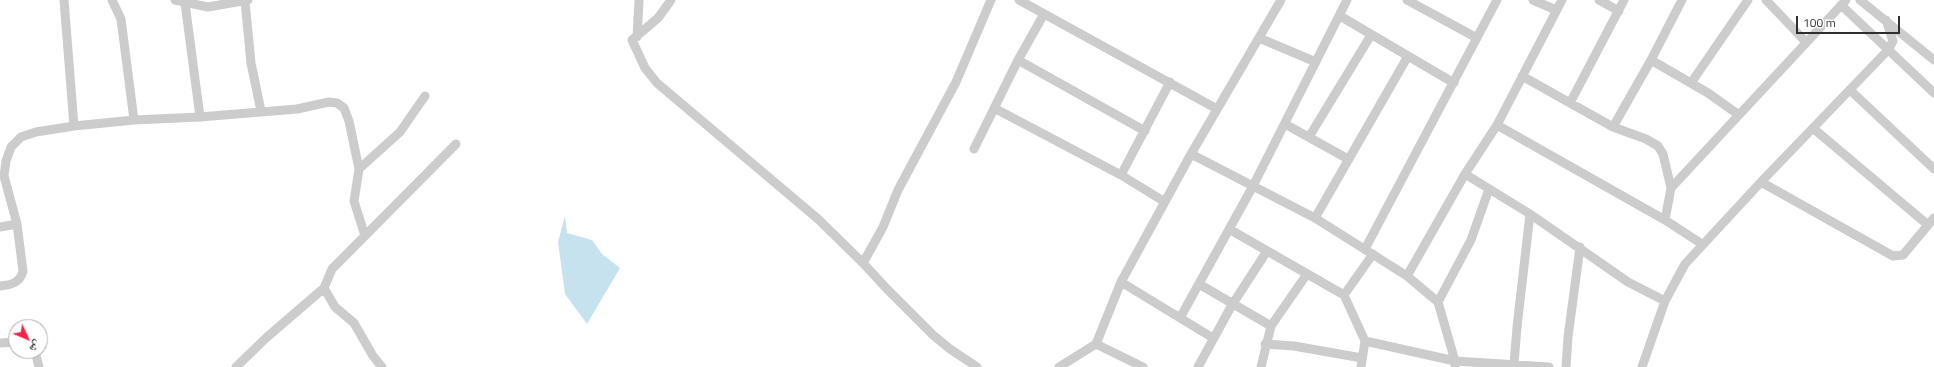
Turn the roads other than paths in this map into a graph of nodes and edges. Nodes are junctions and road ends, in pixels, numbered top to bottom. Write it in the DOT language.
graph roads {
  1 [pos="64,0"];
  2 [pos="112,0"];
  3 [pos="175,0"];
  4 [pos="247,0"];
  5 [pos="639,0"];
  6 [pos="670,0"];
  7 [pos="991,0"];
  8 [pos="1019,0"];
  9 [pos="1281,0"];
  10 [pos="1347,0"];
  11 [pos="1407,0"];
  12 [pos="1496,0"];
  13 [pos="1533,0"];
  14 [pos="1562,0"];
  15 [pos="1599,0"];
  16 [pos="1624,0"];
  17 [pos="1682,0"];
  18 [pos="1748,0"];
  19 [pos="1766,0"];
  20 [pos="1860,0"];
  21 [pos="1844,2"];
  22 [pos="185,3"];
  23 [pos="1556,10"];
  24 [pos="1619,11"];
  25 [pos="1044,14"];
  26 [pos="1340,16"];
  27 [pos="1886,20"];
  28 [pos="1371,35"];
  29 [pos="637,37"];
  30 [pos="1260,38"];
  31 [pos="1477,38"];
  32 [pos="1806,42"];
  33 [pos="1888,50"];
  34 [pos="1408,56"];
  35 [pos="1018,60"];
  36 [pos="1651,60"];
  37 [pos="1934,60"];
  38 [pos="1316,62"];
  39 [pos="1522,76"];
  40 [pos="1170,82"];
  41 [pos="1454,83"];
  42 [pos="1691,83"];
  43 [pos="1850,90"];
  44 [pos="1934,93"];
  45 [pos="425,96"];
  46 [pos="1570,103"];
  47 [pos="994,108"];
  48 [pos="1217,110"];
  49 [pos="261,111"];
  50 [pos="1739,115"];
  51 [pos="200,118"];
  52 [pos="134,120"];
  53 [pos="1285,124"];
  54 [pos="1497,125"];
  55 [pos="74,126"];
  56 [pos="1613,127"];
  57 [pos="1814,128"];
  58 [pos="1146,131"];
  59 [pos="1309,137"];
  60 [pos="456,144"];
  61 [pos="974,149"];
  62 [pos="1191,154"];
  63 [pos="1348,159"];
  64 [pos="359,168"];
  65 [pos="1934,169"];
  66 [pos="1465,174"];
  67 [pos="1121,175"];
  68 [pos="1761,182"];
  69 [pos="1254,186"];
  70 [pos="1671,188"];
  71 [pos="1489,189"];
  72 [pos="1165,202"];
  73 [pos="1530,214"];
  74 [pos="1315,218"];
  75 [pos="1664,220"];
  76 [pos="1931,221"];
  77 [pos="17,224"];
  78 [pos="0,227"];
  79 [pos="1229,229"];
  80 [pos="365,236"];
  81 [pos="1702,244"];
  82 [pos="1580,247"];
  83 [pos="1364,249"];
  84 [pos="1267,251"];
  85 [pos="1373,254"];
  86 [pos="863,263"];
  87 [pos="1307,274"];
  88 [pos="1407,276"];
  89 [pos="1121,282"];
  90 [pos="1199,284"];
  91 [pos="0,286"];
  92 [pos="324,288"];
  93 [pos="1344,295"];
  94 [pos="1665,301"];
  95 [pos="1438,302"];
  96 [pos="1232,305"];
  97 [pos="1180,318"];
  98 [pos="1271,326"];
  99 [pos="1213,338"];
  100 [pos="1365,341"];
  101 [pos="1096,344"];
  102 [pos="1265,344"];
  103 [pos="1362,363"];
  104 [pos="1455,364"];
  105 [pos="1514,364"];
  106 [pos="236,367"];
  107 [pos="382,367"];
  108 [pos="977,367"];
  109 [pos="1059,367"];
  110 [pos="1143,367"];
  111 [pos="1198,367"];
  112 [pos="1260,367"];
  113 [pos="1550,367"];
  114 [pos="1566,367"];
  115 [pos="1642,367"];
  1 -- 55 [label="street"];
  2 -- 52 [label="street"];
  3 -- 22 [label="street"];
  4 -- 22 [label="street"];
  4 -- 49 [label="street"];
  5 -- 29 [label="street"];
  6 -- 29 [label="street"];
  7 -- 86 [label="street"];
  8 -- 25 [label="street"];
  9 -- 30 [label="street"];
  10 -- 26 [label="street"];
  11 -- 31 [label="street"];
  12 -- 31 [label="street"];
  13 -- 23 [label="street"];
  14 -- 23 [label="street"];
  15 -- 24 [label="street"];
  16 -- 24 [label="street"];
  17 -- 36 [label="street"];
  18 -- 42 [label="street"];
  19 -- 32 [label="street"];
  20 -- 27 [label="street"];
  21 -- 32 [label="street"];
  21 -- 33 [label="street"];
  22 -- 51 [label="street"];
  23 -- 39 [label="street"];
  24 -- 46 [label="street"];
  25 -- 35 [label="street"];
  25 -- 40 [label="street"];
  26 -- 28 [label="street"];
  26 -- 38 [label="street"];
  27 -- 33 [label="street"];
  27 -- 37 [label="street"];
  28 -- 34 [label="street"];
  28 -- 59 [label="street"];
  29 -- 86 [label="street"];
  30 -- 38 [label="street"];
  30 -- 48 [label="street"];
  31 -- 41 [label="street"];
  32 -- 50 [label="street"];
  33 -- 43 [label="street"];
  33 -- 44 [label="street"];
  34 -- 41 [label="street"];
  34 -- 63 [label="street"];
  35 -- 47 [label="street"];
  35 -- 58 [label="street"];
  36 -- 42 [label="street"];
  36 -- 56 [label="street"];
  38 -- 53 [label="street"];
  39 -- 46 [label="street"];
  39 -- 54 [label="street"];
  40 -- 48 [label="street"];
  40 -- 58 [label="street"];
  41 -- 83 [label="street"];
  42 -- 50 [label="street"];
  43 -- 57 [label="street"];
  43 -- 65 [label="street"];
  45 -- 64 [label="street"];
  46 -- 56 [label="street"];
  47 -- 61 [label="street"];
  47 -- 67 [label="street"];
  48 -- 62 [label="street"];
  49 -- 51 [label="street"];
  49 -- 64 [label="street"];
  50 -- 70 [label="street"];
  51 -- 52 [label="street"];
  52 -- 55 [label="street"];
  53 -- 59 [label="street"];
  53 -- 69 [label="street"];
  54 -- 66 [label="street"];
  54 -- 75 [label="street"];
  55 -- 77 [label="street"];
  56 -- 70 [label="street"];
  57 -- 68 [label="street"];
  57 -- 76 [label="street"];
  58 -- 67 [label="street"];
  59 -- 63 [label="street"];
  60 -- 80 [label="street"];
  62 -- 69 [label="street"];
  62 -- 72 [label="street"];
  63 -- 74 [label="street"];
  64 -- 80 [label="street"];
  66 -- 71 [label="street"];
  66 -- 88 [label="street"];
  67 -- 72 [label="street"];
  68 -- 76 [label="street"];
  68 -- 81 [label="street"];
  69 -- 74 [label="street"];
  69 -- 79 [label="street"];
  70 -- 75 [label="street"];
  71 -- 73 [label="street"];
  71 -- 95 [label="street"];
  72 -- 89 [label="street"];
  73 -- 82 [label="street"];
  73 -- 105 [label="street"];
  74 -- 83 [label="street"];
  75 -- 81 [label="street"];
  77 -- 78 [label="street"];
  77 -- 91 [label="street"];
  79 -- 84 [label="street"];
  79 -- 90 [label="street"];
  80 -- 92 [label="street"];
  81 -- 94 [label="street"];
  82 -- 94 [label="street"];
  82 -- 114 [label="street"];
  83 -- 85 [label="street"];
  84 -- 87 [label="street"];
  84 -- 96 [label="street"];
  85 -- 88 [label="street"];
  85 -- 93 [label="street"];
  86 -- 108 [label="street"];
  87 -- 93 [label="street"];
  87 -- 98 [label="street"];
  88 -- 95 [label="street"];
  89 -- 97 [label="street"];
  89 -- 101 [label="street"];
  90 -- 96 [label="street"];
  90 -- 97 [label="street"];
  92 -- 106 [label="street"];
  92 -- 107 [label="street"];
  93 -- 100 [label="street"];
  94 -- 115 [label="street"];
  95 -- 104 [label="street"];
  96 -- 98 [label="street"];
  96 -- 99 [label="street"];
  97 -- 99 [label="street"];
  98 -- 102 [label="street"];
  99 -- 111 [label="street"];
  100 -- 103 [label="street"];
  100 -- 104 [label="street"];
  101 -- 109 [label="street"];
  101 -- 110 [label="street"];
  102 -- 103 [label="street"];
  102 -- 112 [label="street"];
  104 -- 105 [label="street"];
  105 -- 113 [label="street"];
}
